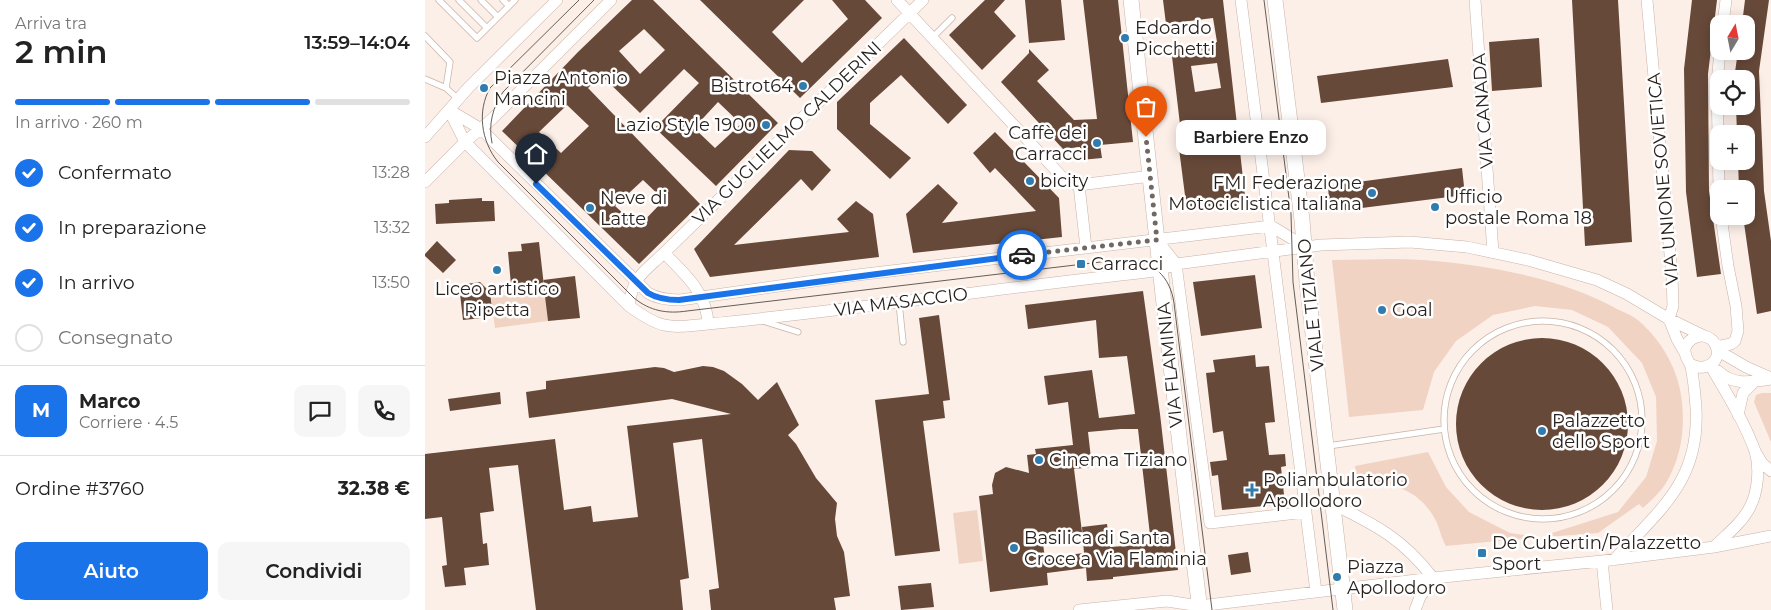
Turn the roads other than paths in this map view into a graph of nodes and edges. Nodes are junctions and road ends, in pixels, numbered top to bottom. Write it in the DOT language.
graph roads {
  1 [pos="439,0"];
  2 [pos="459,0"];
  3 [pos="481,0"];
  4 [pos="503,0"];
  5 [pos="515,0"];
  6 [pos="557,0"];
  7 [pos="611,0"];
  8 [pos="897,0"];
  9 [pos="923,0"];
  10 [pos="1131,0"];
  11 [pos="1241,0"];
  12 [pos="1275,0"];
  13 [pos="1475,0"];
  14 [pos="1647,0"];
  15 [pos="1726,0"];
  16 [pos="509,6"];
  17 [pos="909,13"];
  18 [pos="1724,15"];
  19 [pos="498,17"];
  20 [pos="952,18"];
  21 [pos="487,28"];
  22 [pos="425,36"];
  23 [pos="932,38"];
  24 [pos="1719,60"];
  25 [pos="425,80"];
  26 [pos="446,88"];
  27 [pos="458,99"];
  28 [pos="449,110"];
  29 [pos="481,129"];
  30 [pos="425,137"];
  31 [pos="465,142"];
  32 [pos="1151,176"];
  33 [pos="1719,180"];
  34 [pos="425,182"];
  35 [pos="1079,185"];
  36 [pos="1722,225"];
  37 [pos="1271,226"];
  38 [pos="1157,240"];
  39 [pos="1305,246"];
  40 [pos="1086,248"];
  41 [pos="1273,250"];
  42 [pos="1493,252"];
  43 [pos="664,253"];
  44 [pos="1177,264"];
  45 [pos="1159,270"];
  46 [pos="635,280"];
  47 [pos="702,296"];
  48 [pos="899,303"];
  49 [pos="629,306"];
  50 [pos="756,319"];
  51 [pos="1669,319"];
  52 [pos="708,324"];
  53 [pos="798,332"];
  54 [pos="1704,336"];
  55 [pos="903,342"];
  56 [pos="1716,348"];
  57 [pos="1685,353"];
  58 [pos="1690,364"];
  59 [pos="1711,365"];
  60 [pos="1771,378"];
  61 [pos="1754,382"];
  62 [pos="1738,414"];
  63 [pos="1444,429"];
  64 [pos="1326,446"];
  65 [pos="1755,452"];
  66 [pos="1771,471"];
  67 [pos="1333,504"];
  68 [pos="1305,512"];
  69 [pos="1771,536"];
  70 [pos="1714,547"];
  71 [pos="1614,560"];
  72 [pos="1602,561"];
  73 [pos="1433,578"];
  74 [pos="1343,590"];
  75 [pos="1316,592"];
  76 [pos="1221,607"];
  77 [pos="1197,609"];
  78 [pos="1079,610"];
  79 [pos="1345,610"];
  80 [pos="1415,610"];
  81 [pos="1607,610"];
  1 -- 21 [label="lane"];
  2 -- 21 [label="lane"];
  3 -- 19 [label="lane"];
  4 -- 16 [label="lane"];
  5 -- 16 [label="lane"];
  6 -- 27 [label="street"];
  7 -- 29 [label="street"];
  8 -- 17 [label="street"];
  9 -- 17 [label="street, VIA GUGLIELMO CALDERINI"];
  10 -- 32 [label="street, VIA FLAMINIA"];
  11 -- 37 [label="street, VIALE TIZIANO"];
  12 -- 39 [label="street, VIALE TIZIANO"];
  13 -- 42 [label="street, VIA CANADA"];
  14 -- 51 [label="street, VIA UNIONE SOVIETICA"];
  15 -- 18 [label="street"];
  16 -- 19 [label="lane"];
  17 -- 23 [label="street"];
  17 -- 43 [label="street, VIA GUGLIELMO CALDERINI"];
  19 -- 21 [label="lane"];
  20 -- 23 [label="lane"];
  22 -- 26 [label="lane"];
  23 -- 35 [label="street"];
  24 -- 33 [label="street"];
  25 -- 26 [label="lane"];
  26 -- 27 [label="lane"];
  27 -- 28 [label="street"];
  28 -- 29 [label="street, VIA MASACCIO"];
  28 -- 30 [label="street"];
  28 -- 31 [label="street, VIA MASACCIO"];
  29 -- 31 [label="street"];
  29 -- 46 [label="street, VIA MASACCIO"];
  31 -- 34 [label="street"];
  31 -- 49 [label="street, VIA MASACCIO"];
  32 -- 35 [label="street"];
  32 -- 38 [label="street, VIA FLAMINIA"];
  35 -- 40 [label="street"];
  36 -- 56 [label="street"];
  37 -- 38 [label="street, VIA MASACCIO"];
  37 -- 39 [label="street"];
  37 -- 41 [label="street, VIALE TIZIANO"];
  38 -- 40 [label="street, VIA MASACCIO"];
  38 -- 44 [label="street"];
  38 -- 45 [label="street, VIA FLAMINIA"];
  39 -- 41 [label="street, VIA MASACCIO"];
  39 -- 42 [label="street, VIA MASACCIO"];
  39 -- 64 [label="street, VIALE TIZIANO"];
  40 -- 47 [label="street, VIA MASACCIO"];
  41 -- 44 [label="street, VIA MASACCIO"];
  41 -- 68 [label="street, VIALE TIZIANO"];
  42 -- 51 [label="street, VIA MASACCIO"];
  43 -- 46 [label="street, VIA GUGLIELMO CALDERINI"];
  43 -- 47 [label="street"];
  44 -- 45 [label="street, VIA MASACCIO"];
  44 -- 68 [label="street, VIA FLAMINIA"];
  45 -- 48 [label="street, VIA MASACCIO"];
  45 -- 77 [label="street, VIA FLAMINIA"];
  46 -- 47 [label="street, VIA MASACCIO"];
  46 -- 49 [label="street"];
  47 -- 52 [label="street"];
  48 -- 50 [label="street, VIA MASACCIO"];
  48 -- 55 [label="lane"];
  49 -- 52 [label="street, VIA MASACCIO"];
  50 -- 52 [label="street, VIA MASACCIO"];
  50 -- 53 [label="lane"];
  51 -- 54 [label="street, VIA MASACCIO"];
  51 -- 57 [label="street"];
  54 -- 56 [label="street"];
  54 -- 57 [label="street"];
  56 -- 59 [label="street"];
  56 -- 60 [label="street"];
  57 -- 58 [label="street"];
  58 -- 59 [label="street"];
  58 -- 71 [label="street"];
  59 -- 61 [label="street"];
  59 -- 62 [label="street"];
  60 -- 61 [label="street"];
  61 -- 62 [label="street"];
  62 -- 65 [label="street"];
  63 -- 63 [label="lane"];
  63 -- 64 [label="lane"];
  64 -- 67 [label="street, VIALE TIZIANO"];
  65 -- 66 [label="street"];
  65 -- 70 [label="street"];
  67 -- 73 [label="street"];
  67 -- 74 [label="street, VIALE TIZIANO"];
  68 -- 75 [label="street, VIALE TIZIANO"];
  69 -- 70 [label="street"];
  70 -- 71 [label="street"];
  71 -- 72 [label="street"];
  72 -- 73 [label="street"];
  72 -- 81 [label="street"];
  73 -- 74 [label="street"];
  73 -- 80 [label="street"];
  74 -- 75 [label="street"];
  74 -- 79 [label="street, VIALE TIZIANO"];
  75 -- 76 [label="street"];
  76 -- 77 [label="street"];
  77 -- 78 [label="street"];
}
